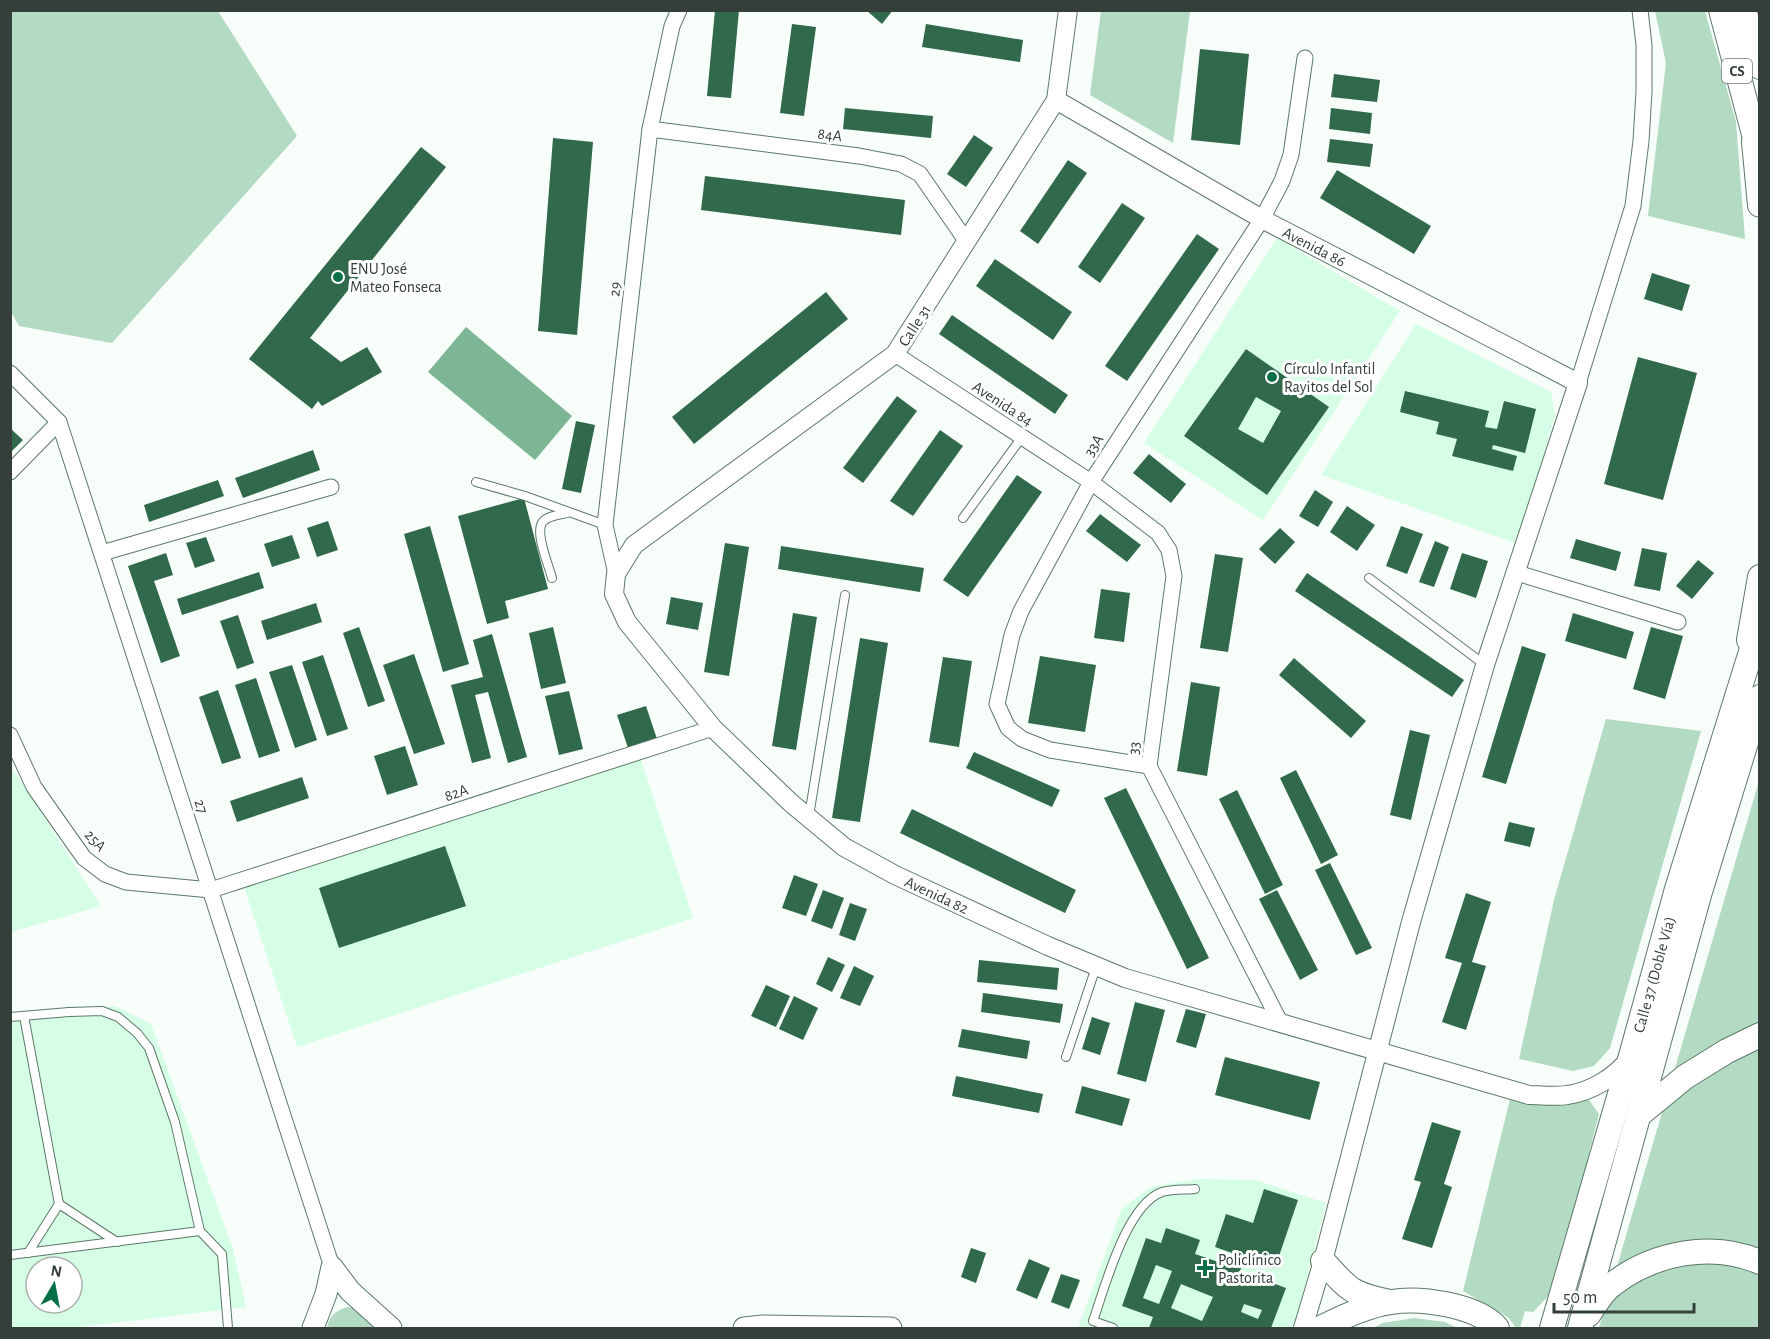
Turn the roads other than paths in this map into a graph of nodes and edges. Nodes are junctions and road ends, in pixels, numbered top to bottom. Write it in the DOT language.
graph roads {
  1 [pos="679,10"];
  2 [pos="1068,10"];
  3 [pos="1640,10"];
  4 [pos="1721,10"];
  5 [pos="1744,10"];
  6 [pos="1305,58"];
  7 [pos="1760,67"];
  8 [pos="1056,100"];
  9 [pos="650,129"];
  10 [pos="1752,131"];
  11 [pos="1760,157"];
  12 [pos="1760,205"];
  13 [pos="1262,219"];
  14 [pos="968,242"];
  15 [pos="895,354"];
  16 [pos="10,373"];
  17 [pos="1578,383"];
  18 [pos="59,422"];
  19 [pos="1022,437"];
  20 [pos="10,472"];
  21 [pos="476,482"];
  22 [pos="1091,482"];
  23 [pos="331,487"];
  24 [pos="569,513"];
  25 [pos="963,518"];
  26 [pos="605,525"];
  27 [pos="102,553"];
  28 [pos="1516,573"];
  29 [pos="616,574"];
  30 [pos="1760,577"];
  31 [pos="552,578"];
  32 [pos="1369,578"];
  33 [pos="844,595"];
  34 [pos="1678,622"];
  35 [pos="1760,623"];
  36 [pos="1485,665"];
  37 [pos="1743,675"];
  38 [pos="1760,698"];
  39 [pos="713,728"];
  40 [pos="10,735"];
  41 [pos="1149,766"];
  42 [pos="809,818"];
  43 [pos="211,890"];
  44 [pos="1096,967"];
  45 [pos="24,1016"];
  46 [pos="10,1017"];
  47 [pos="1281,1024"];
  48 [pos="1760,1035"];
  49 [pos="1377,1051"];
  50 [pos="1631,1056"];
  51 [pos="1066,1057"];
  52 [pos="1640,1114"];
  53 [pos="1195,1189"];
  54 [pos="59,1204"];
  55 [pos="200,1231"];
  56 [pos="117,1242"];
  57 [pos="28,1253"];
  58 [pos="10,1256"];
  59 [pos="1323,1261"];
  60 [pos="1760,1262"];
  61 [pos="332,1267"];
  62 [pos="1391,1302"];
  63 [pos="228,1329"];
  64 [pos="313,1329"];
  65 [pos="391,1329"];
  66 [pos="744,1329"];
  67 [pos="891,1329"];
  68 [pos="1113,1329"];
  69 [pos="1303,1329"];
  70 [pos="1321,1329"];
  71 [pos="1497,1329"];
  72 [pos="1552,1329"];
  73 [pos="1580,1329"];
  1 -- 9 [label="street, 29"];
  2 -- 8 [label="street, Calle 31"];
  3 -- 17 [label="street"];
  4 -- 10 [label="highway, CS"];
  5 -- 7 [label="highway, CS"];
  6 -- 13 [label="street, 33A"];
  8 -- 13 [label="street, Avenida 86"];
  8 -- 14 [label="street, Calle 31"];
  9 -- 14 [label="street, 84A"];
  9 -- 26 [label="street, 29"];
  10 -- 11 [label="highway, CS"];
  10 -- 12 [label="highway"];
  13 -- 17 [label="street, Avenida 86"];
  13 -- 22 [label="street, 33A"];
  14 -- 15 [label="street, Calle 31"];
  15 -- 19 [label="street, Avenida 84"];
  15 -- 29 [label="street, Calle 31"];
  16 -- 18 [label="street, 27"];
  17 -- 28 [label="street"];
  18 -- 20 [label="street"];
  18 -- 27 [label="street, 27"];
  19 -- 22 [label="street, Avenida 84"];
  19 -- 25 [label="lane"];
  21 -- 24 [label="lane"];
  22 -- 41 [label="street, 33"];
  22 -- 41 [label="street, 33A"];
  23 -- 27 [label="street"];
  24 -- 26 [label="lane"];
  24 -- 31 [label="lane"];
  26 -- 29 [label="street, 29"];
  27 -- 43 [label="street, 27"];
  28 -- 34 [label="street"];
  28 -- 36 [label="street"];
  29 -- 39 [label="street, Avenida 82"];
  30 -- 37 [label="highway"];
  32 -- 36 [label="lane"];
  33 -- 42 [label="lane"];
  35 -- 37 [label="highway, Calle 37 (Doble Vía)"];
  36 -- 49 [label="street"];
  37 -- 50 [label="highway, Calle 37 (Doble Vía)"];
  38 -- 52 [label="highway, Calle 37 (Doble Vía)"];
  39 -- 42 [label="street, Avenida 82"];
  39 -- 43 [label="street, 82A"];
  40 -- 43 [label="street, 25A"];
  41 -- 47 [label="street, 33"];
  42 -- 44 [label="street, Avenida 82"];
  43 -- 61 [label="street, 27"];
  44 -- 47 [label="street, Avenida 82"];
  44 -- 51 [label="lane"];
  45 -- 46 [label="lane"];
  45 -- 54 [label="lane"];
  45 -- 55 [label="lane"];
  47 -- 49 [label="street, Avenida 82"];
  48 -- 52 [label="highway"];
  49 -- 50 [label="street, Avenida 82"];
  49 -- 59 [label="street"];
  50 -- 72 [label="highway, Calle 37 (Doble Vía)"];
  52 -- 73 [label="highway, Calle 37 (Doble Vía)"];
  53 -- 68 [label="lane"];
  54 -- 56 [label="lane"];
  54 -- 57 [label="lane"];
  55 -- 56 [label="lane"];
  55 -- 63 [label="lane"];
  56 -- 57 [label="lane"];
  57 -- 58 [label="lane"];
  59 -- 62 [label="highway"];
  59 -- 69 [label="street"];
  60 -- 73 [label="highway"];
  61 -- 64 [label="main road"];
  61 -- 65 [label="main road"];
  62 -- 70 [label="highway"];
  62 -- 71 [label="highway"];
  66 -- 67 [label="main road"];
}
